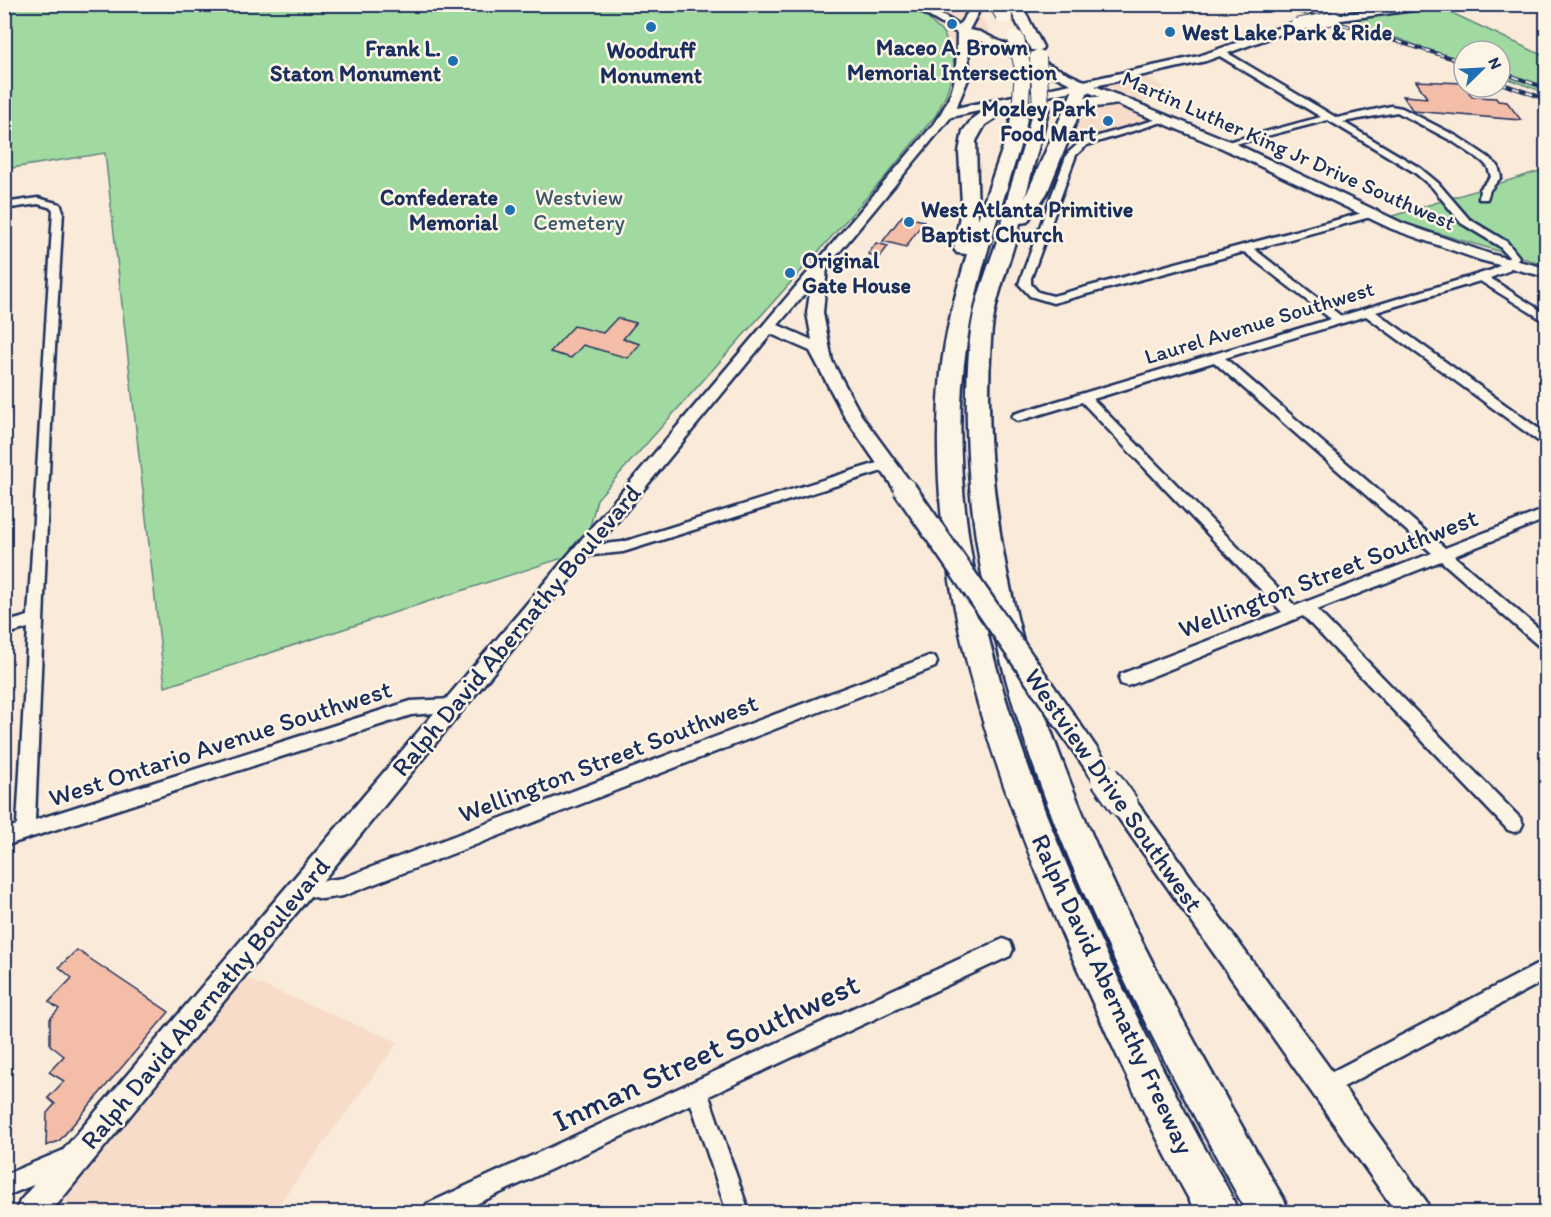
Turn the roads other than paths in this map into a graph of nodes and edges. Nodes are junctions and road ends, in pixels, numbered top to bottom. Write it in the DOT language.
graph roads {
  1 [pos="913,4"];
  2 [pos="1452,4"];
  3 [pos="1005,8"];
  4 [pos="939,18"];
  5 [pos="967,22"];
  6 [pos="1221,53"];
  7 [pos="1004,55"];
  8 [pos="975,56"];
  9 [pos="1050,75"];
  10 [pos="1083,85"];
  11 [pos="1051,92"];
  12 [pos="1118,100"];
  13 [pos="1075,106"];
  14 [pos="1024,107"];
  15 [pos="947,114"];
  16 [pos="1333,119"];
  17 [pos="1165,120"];
  18 [pos="1227,145"];
  19 [pos="1483,197"];
  20 [pos="9,205"];
  21 [pos="1370,214"];
  22 [pos="1007,238"];
  23 [pos="1247,249"];
  24 [pos="1511,265"];
  25 [pos="821,267"];
  26 [pos="1546,273"];
  27 [pos="1480,277"];
  28 [pos="968,282"];
  29 [pos="796,296"];
  30 [pos="816,300"];
  31 [pos="1367,311"];
  32 [pos="1546,319"];
  33 [pos="1340,320"];
  34 [pos="768,327"];
  35 [pos="1216,357"];
  36 [pos="824,360"];
  37 [pos="1084,397"];
  38 [pos="1018,417"];
  39 [pos="1546,440"];
  40 [pos="887,465"];
  41 [pos="1546,514"];
  42 [pos="584,551"];
  43 [pos="1445,555"];
  44 [pos="1300,612"];
  45 [pos="35,620"];
  46 [pos="4,629"];
  47 [pos="1546,644"];
  48 [pos="929,662"];
  49 [pos="1127,679"];
  50 [pos="452,706"];
  51 [pos="1514,824"];
  52 [pos="26,831"];
  53 [pos="4,838"];
  54 [pos="303,886"];
  55 [pos="1003,949"];
  56 [pos="1546,970"];
  57 [pos="1325,1086"];
  58 [pos="697,1091"];
  59 [pos="78,1156"];
  60 [pos="4,1186"];
  61 [pos="31,1212"];
  62 [pos="435,1212"];
  63 [pos="738,1212"];
  64 [pos="1218,1212"];
  65 [pos="1269,1212"];
  66 [pos="1415,1212"];
  1 -- 4 [label="main road"];
  2 -- 6 [label="main road, bridge"];
  3 -- 4 [label="main road"];
  3 -- 5 [label="main road"];
  3 -- 14 [label="highway, Ralph David Abernathy Freeway, bridge"];
  3 -- 14 [label="highway, Ralph David Abernathy Freeway, bridge"];
  4 -- 5 [label="main road"];
  4 -- 5 [label="main road"];
  4 -- 8 [label="main road"];
  5 -- 7 [label="main road"];
  5 -- 8 [label="main road, Ralph David Abernathy Boulevard"];
  5 -- 10 [label="main road"];
  6 -- 10 [label="main road"];
  6 -- 16 [label="street"];
  7 -- 8 [label="main road"];
  7 -- 9 [label="main road"];
  8 -- 15 [label="main road, Ralph David Abernathy Boulevard"];
  9 -- 10 [label="main road"];
  9 -- 11 [label="main road"];
  10 -- 11 [label="main road"];
  10 -- 12 [label="main road, Martin Luther King Jr Drive Southwest"];
  10 -- 13 [label="highway"];
  11 -- 14 [label="main road"];
  12 -- 13 [label="highway"];
  12 -- 17 [label="main road, Martin Luther King Jr Drive Southwest"];
  13 -- 22 [label="highway"];
  14 -- 15 [label="main road"];
  14 -- 22 [label="highway, Ralph David Abernathy Freeway"];
  14 -- 28 [label="highway, Ralph David Abernathy Freeway"];
  14 -- 28 [label="highway"];
  15 -- 25 [label="main road, Ralph David Abernathy Boulevard"];
  16 -- 18 [label="street"];
  16 -- 19 [label="street"];
  16 -- 24 [label="street"];
  17 -- 18 [label="main road, Martin Luther King Jr Drive Southwest"];
  17 -- 23 [label="street"];
  18 -- 21 [label="main road, Martin Luther King Jr Drive Southwest"];
  20 -- 45 [label="street"];
  21 -- 23 [label="street"];
  21 -- 24 [label="main road, Martin Luther King Jr Drive Southwest"];
  22 -- 65 [label="highway, Ralph David Abernathy Freeway"];
  23 -- 33 [label="street"];
  24 -- 26 [label="main road, Martin Luther King Jr Drive Southwest"];
  24 -- 27 [label="street, Laurel Avenue Southwest"];
  25 -- 29 [label="main road, Ralph David Abernathy Boulevard"];
  25 -- 30 [label="main road, Westview Drive Southwest"];
  27 -- 31 [label="street, Laurel Avenue Southwest"];
  27 -- 32 [label="street"];
  28 -- 64 [label="highway, Ralph David Abernathy Freeway"];
  29 -- 30 [label="main road"];
  29 -- 34 [label="main road, Ralph David Abernathy Boulevard"];
  30 -- 36 [label="main road, Westview Drive Southwest"];
  31 -- 33 [label="street, Laurel Avenue Southwest"];
  31 -- 39 [label="street"];
  33 -- 35 [label="street, Laurel Avenue Southwest"];
  34 -- 36 [label="main road, Westview Drive Southwest"];
  34 -- 42 [label="main road, Ralph David Abernathy Boulevard"];
  35 -- 37 [label="street, Laurel Avenue Southwest"];
  35 -- 43 [label="street"];
  36 -- 40 [label="main road, Westview Drive Southwest"];
  37 -- 38 [label="street, Laurel Avenue Southwest"];
  37 -- 44 [label="street"];
  40 -- 42 [label="street"];
  40 -- 57 [label="main road, Westview Drive Southwest, bridge"];
  41 -- 43 [label="street, Wellington Street Southwest"];
  42 -- 50 [label="main road, Ralph David Abernathy Boulevard"];
  43 -- 44 [label="street, Wellington Street Southwest"];
  43 -- 47 [label="street"];
  44 -- 49 [label="street, Wellington Street Southwest"];
  44 -- 51 [label="street"];
  45 -- 46 [label="street"];
  45 -- 52 [label="street"];
  48 -- 54 [label="street, Wellington Street Southwest"];
  50 -- 52 [label="street, West Ontario Avenue Southwest"];
  50 -- 54 [label="main road, Ralph David Abernathy Boulevard"];
  52 -- 53 [label="street, West Ontario Avenue Southwest"];
  54 -- 59 [label="main road, Ralph David Abernathy Boulevard"];
  55 -- 58 [label="street, Inman Street Southwest"];
  56 -- 57 [label="street"];
  57 -- 66 [label="main road, Westview Drive Southwest"];
  58 -- 62 [label="street, Inman Street Southwest"];
  58 -- 63 [label="street"];
  59 -- 60 [label="street"];
  59 -- 61 [label="main road, Ralph David Abernathy Boulevard"];
}
